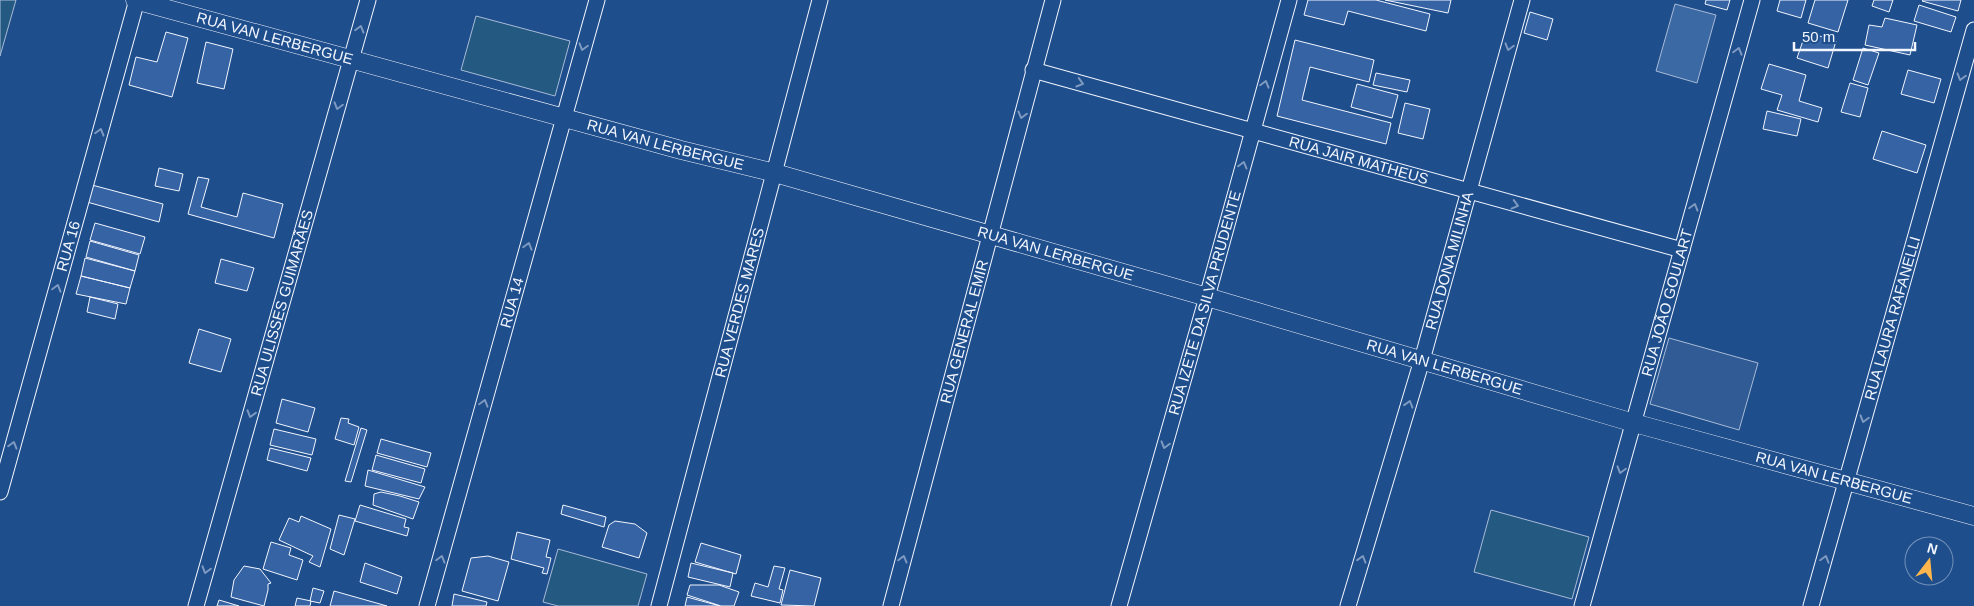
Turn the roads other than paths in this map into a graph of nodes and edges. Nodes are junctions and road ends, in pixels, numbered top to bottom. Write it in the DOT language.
graph roads {
  1 [pos="136,0"];
  2 [pos="368,0"];
  3 [pos="597,0"];
  4 [pos="820,0"];
  5 [pos="1053,0"];
  6 [pos="1288,0"];
  7 [pos="1522,0"];
  8 [pos="1752,0"];
  9 [pos="1974,30"];
  10 [pos="351,59"];
  11 [pos="1034,70"];
  12 [pos="564,118"];
  13 [pos="1253,131"];
  14 [pos="775,173"];
  15 [pos="1468,192"];
  16 [pos="990,234"];
  17 [pos="1682,250"];
  18 [pos="1208,297"];
  19 [pos="1422,360"];
  20 [pos="1634,423"];
  21 [pos="1847,481"];
  22 [pos="0,492"];
  23 [pos="1974,516"];
  24 [pos="196,606"];
  25 [pos="427,606"];
  26 [pos="660,606"];
  27 [pos="891,606"];
  28 [pos="1119,606"];
  29 [pos="1348,606"];
  30 [pos="1582,606"];
  31 [pos="1811,606"];
  1 -- 10 [label="street, RUA VAN LERBERGUE"];
  22 -- 1 [label="street, RUA 16, one-way"];
  10 -- 2 [label="street, RUA ULISSES GUIMARÃES, one-way"];
  3 -- 12 [label="street, RUA 14, one-way"];
  4 -- 14 [label="street, RUA VERDES MARES"];
  5 -- 11 [label="street, RUA GENERAL EMIR"];
  13 -- 6 [label="street, RUA IZETE DA SILVA PRUDENTE, one-way"];
  7 -- 15 [label="street, RUA DONA MILINHA, one-way"];
  17 -- 8 [label="street, RUA JOÃO GOULART, one-way"];
  9 -- 21 [label="street, RUA LAURA RAFANELLI, one-way"];
  10 -- 12 [label="street, RUA VAN LERBERGUE"];
  10 -- 24 [label="street, RUA ULISSES GUIMARÃES, one-way"];
  11 -- 13 [label="street, RUA JAIR MATHEUS, one-way"];
  11 -- 16 [label="street, RUA GENERAL EMIR, one-way"];
  12 -- 14 [label="street, RUA VAN LERBERGUE"];
  25 -- 12 [label="street, RUA 14, one-way"];
  13 -- 15 [label="street, RUA JAIR MATHEUS"];
  18 -- 13 [label="street, RUA IZETE DA SILVA PRUDENTE, one-way"];
  14 -- 16 [label="street, RUA VAN LERBERGUE"];
  14 -- 26 [label="street, RUA VERDES MARES"];
  15 -- 17 [label="street, RUA JAIR MATHEUS, one-way"];
  15 -- 19 [label="street, RUA DONA MILINHA"];
  16 -- 18 [label="street, RUA VAN LERBERGUE"];
  27 -- 16 [label="street, RUA GENERAL EMIR, one-way"];
  17 -- 20 [label="street, RUA JOÃO GOULART"];
  18 -- 19 [label="street, RUA VAN LERBERGUE"];
  18 -- 28 [label="street, RUA IZETE DA SILVA PRUDENTE, one-way"];
  19 -- 20 [label="street, RUA VAN LERBERGUE"];
  29 -- 19 [label="street, RUA DONA MILINHA, one-way"];
  20 -- 21 [label="street, RUA VAN LERBERGUE"];
  20 -- 30 [label="street, RUA JOÃO GOULART, one-way"];
  21 -- 23 [label="street, RUA VAN LERBERGUE"];
  31 -- 21 [label="street, RUA LAURA RAFANELLI, one-way"];
}
